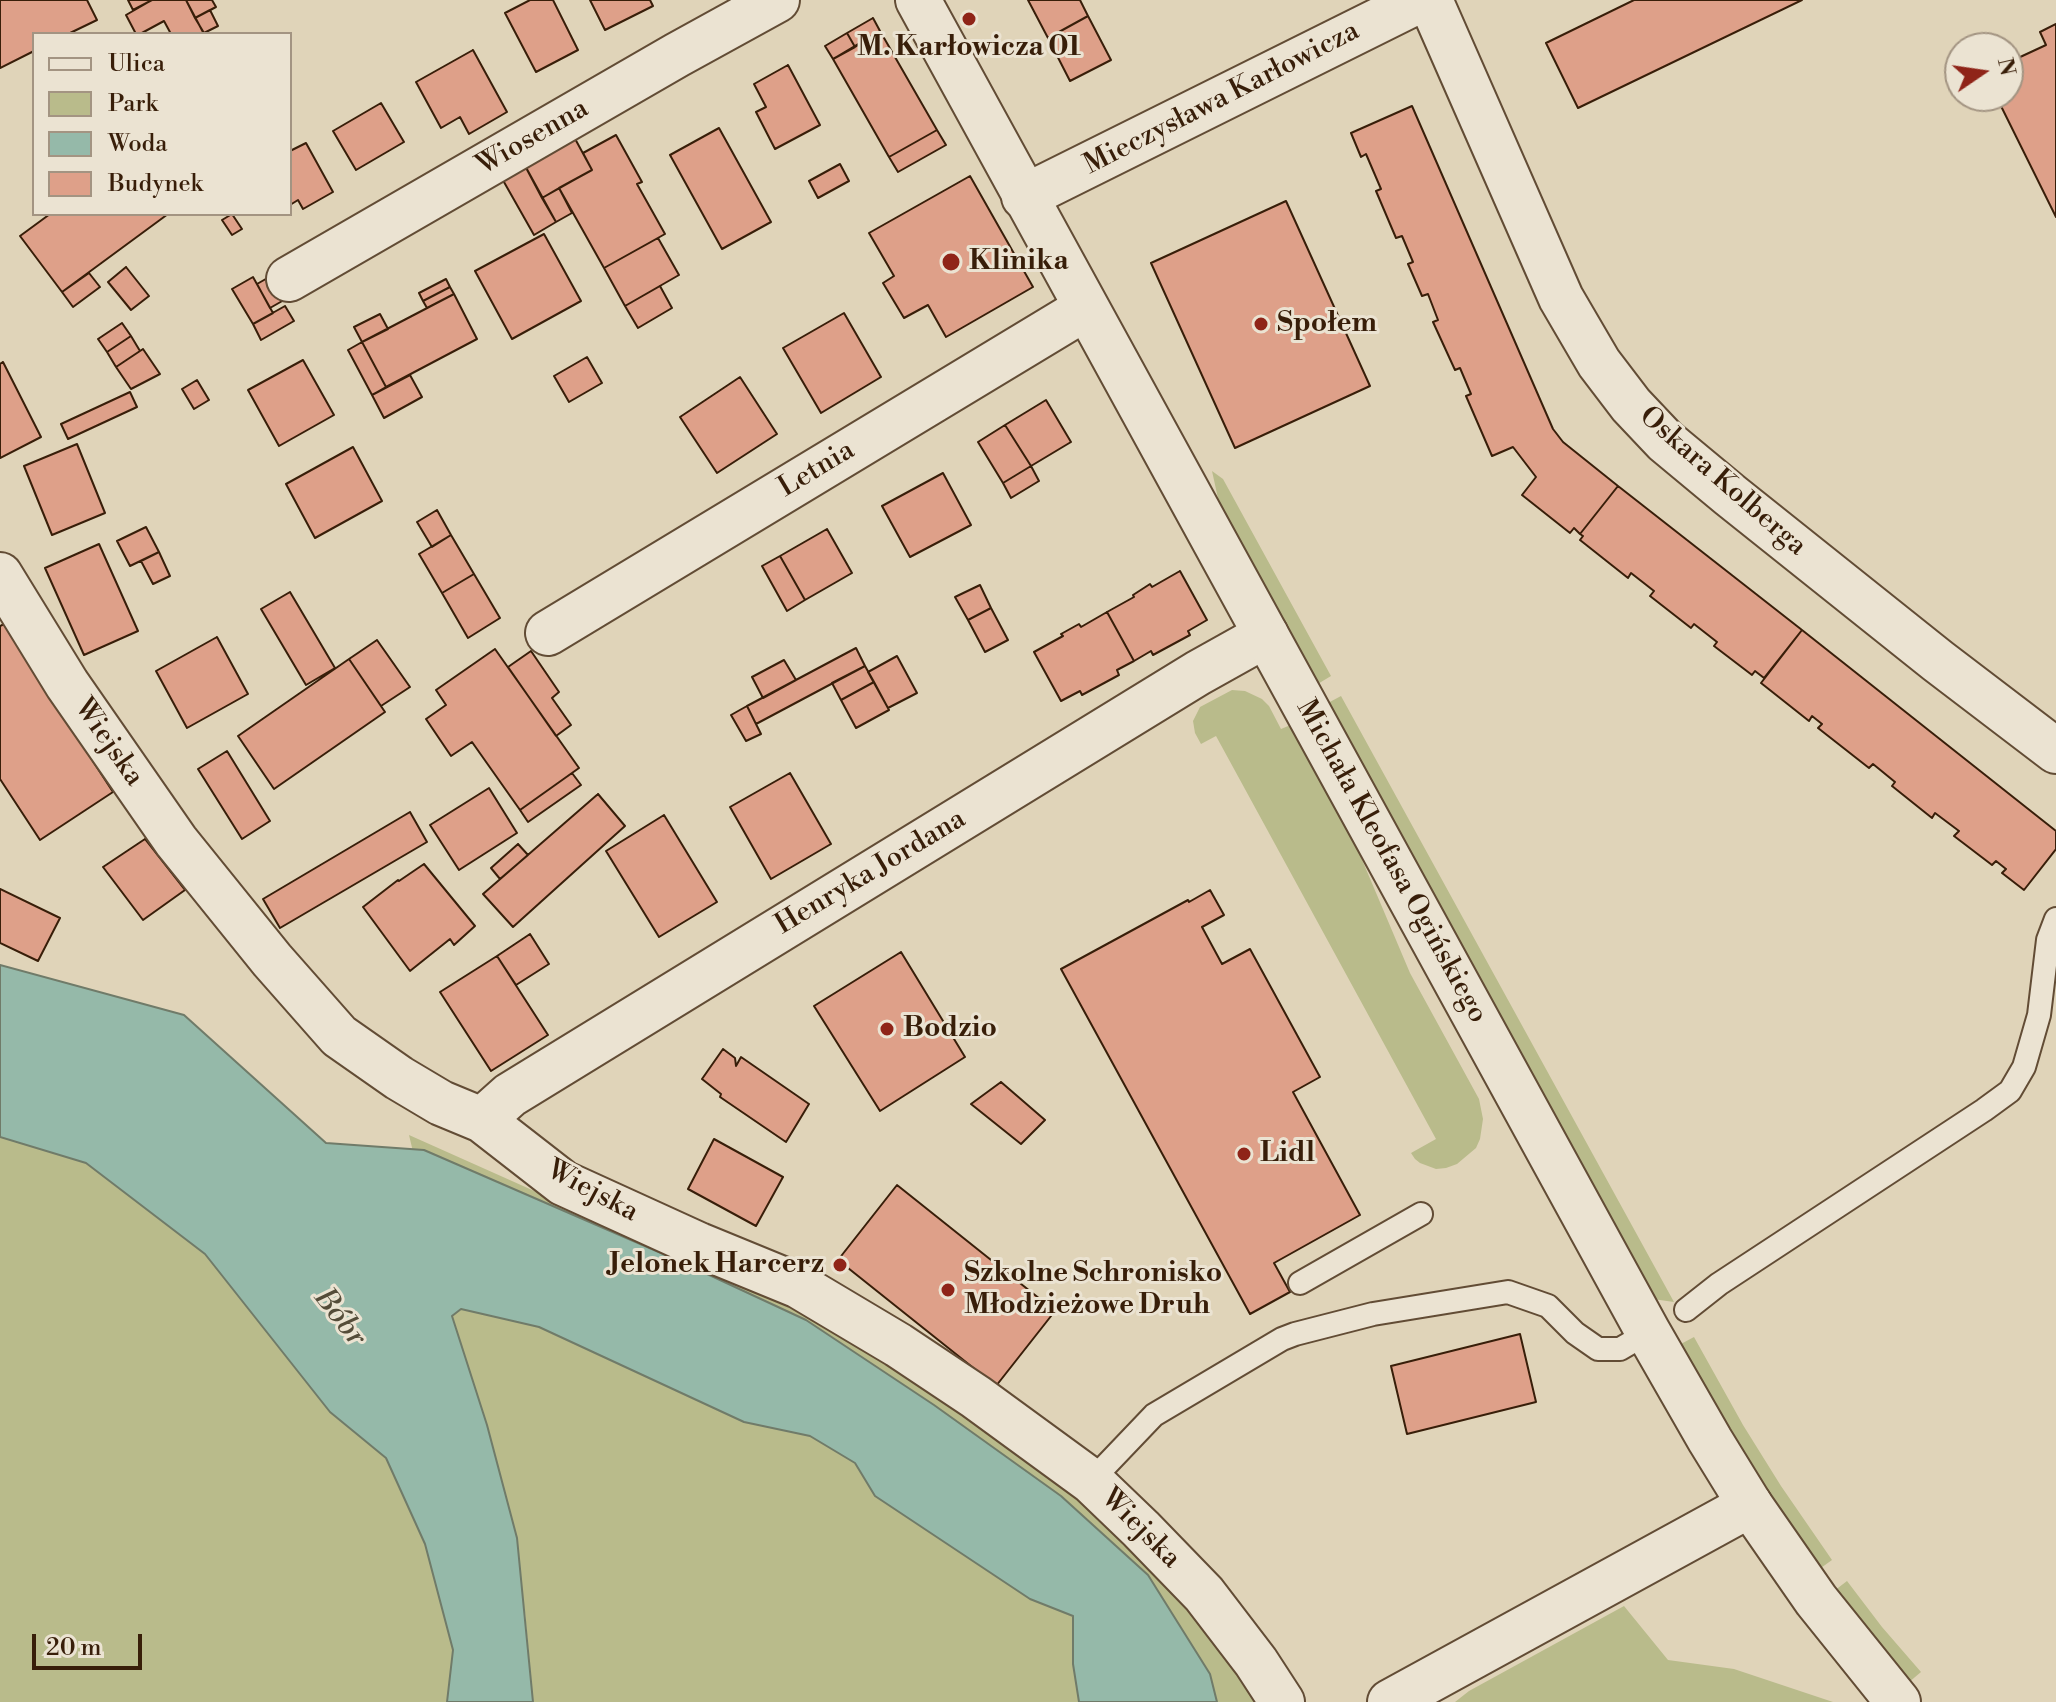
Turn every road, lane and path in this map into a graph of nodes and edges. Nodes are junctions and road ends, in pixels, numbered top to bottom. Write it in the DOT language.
graph roads {
  1 [pos="777,0"];
  2 [pos="918,0"];
  3 [pos="1420,0"];
  4 [pos="1430,0"];
  5 [pos="1024,197"];
  6 [pos="289,279"];
  7 [pos="1086,308"];
  8 [pos="0,575"];
  9 [pos="548,633"];
  10 [pos="1266,635"];
  11 [pos="2056,751"];
  12 [pos="2056,919"];
  13 [pos="482,1120"];
  14 [pos="1421,1214"];
  15 [pos="1300,1283"];
  16 [pos="1686,1310"];
  17 [pos="1632,1342"];
  18 [pos="1091,1481"];
  19 [pos="1750,1505"];
  20 [pos="1282,1702"];
  21 [pos="1390,1702"];
  22 [pos="1898,1702"];
  1 -- 6 [label="street, Wiosenna"];
  2 -- 5 [label="street, Michała Kleofasa Ogińskiego"];
  3 -- 5 [label="street, Mieczysława Karłowicza"];
  4 -- 11 [label="street, Oskara Kolberga"];
  5 -- 7 [label="street, Michała Kleofasa Ogińskiego"];
  7 -- 9 [label="street, Letnia"];
  7 -- 10 [label="street, Michała Kleofasa Ogińskiego"];
  8 -- 13 [label="street, Wiejska"];
  10 -- 13 [label="street, Henryka Jordana"];
  10 -- 19 [label="street, Michała Kleofasa Ogińskiego"];
  12 -- 16 [label="lane"];
  13 -- 18 [label="street, Wiejska"];
  14 -- 15 [label="lane"];
  17 -- 18 [label="lane"];
  18 -- 20 [label="street, Wiejska"];
  19 -- 21 [label="street"];
  19 -- 22 [label="street, Michała Kleofasa Ogińskiego"];
}
